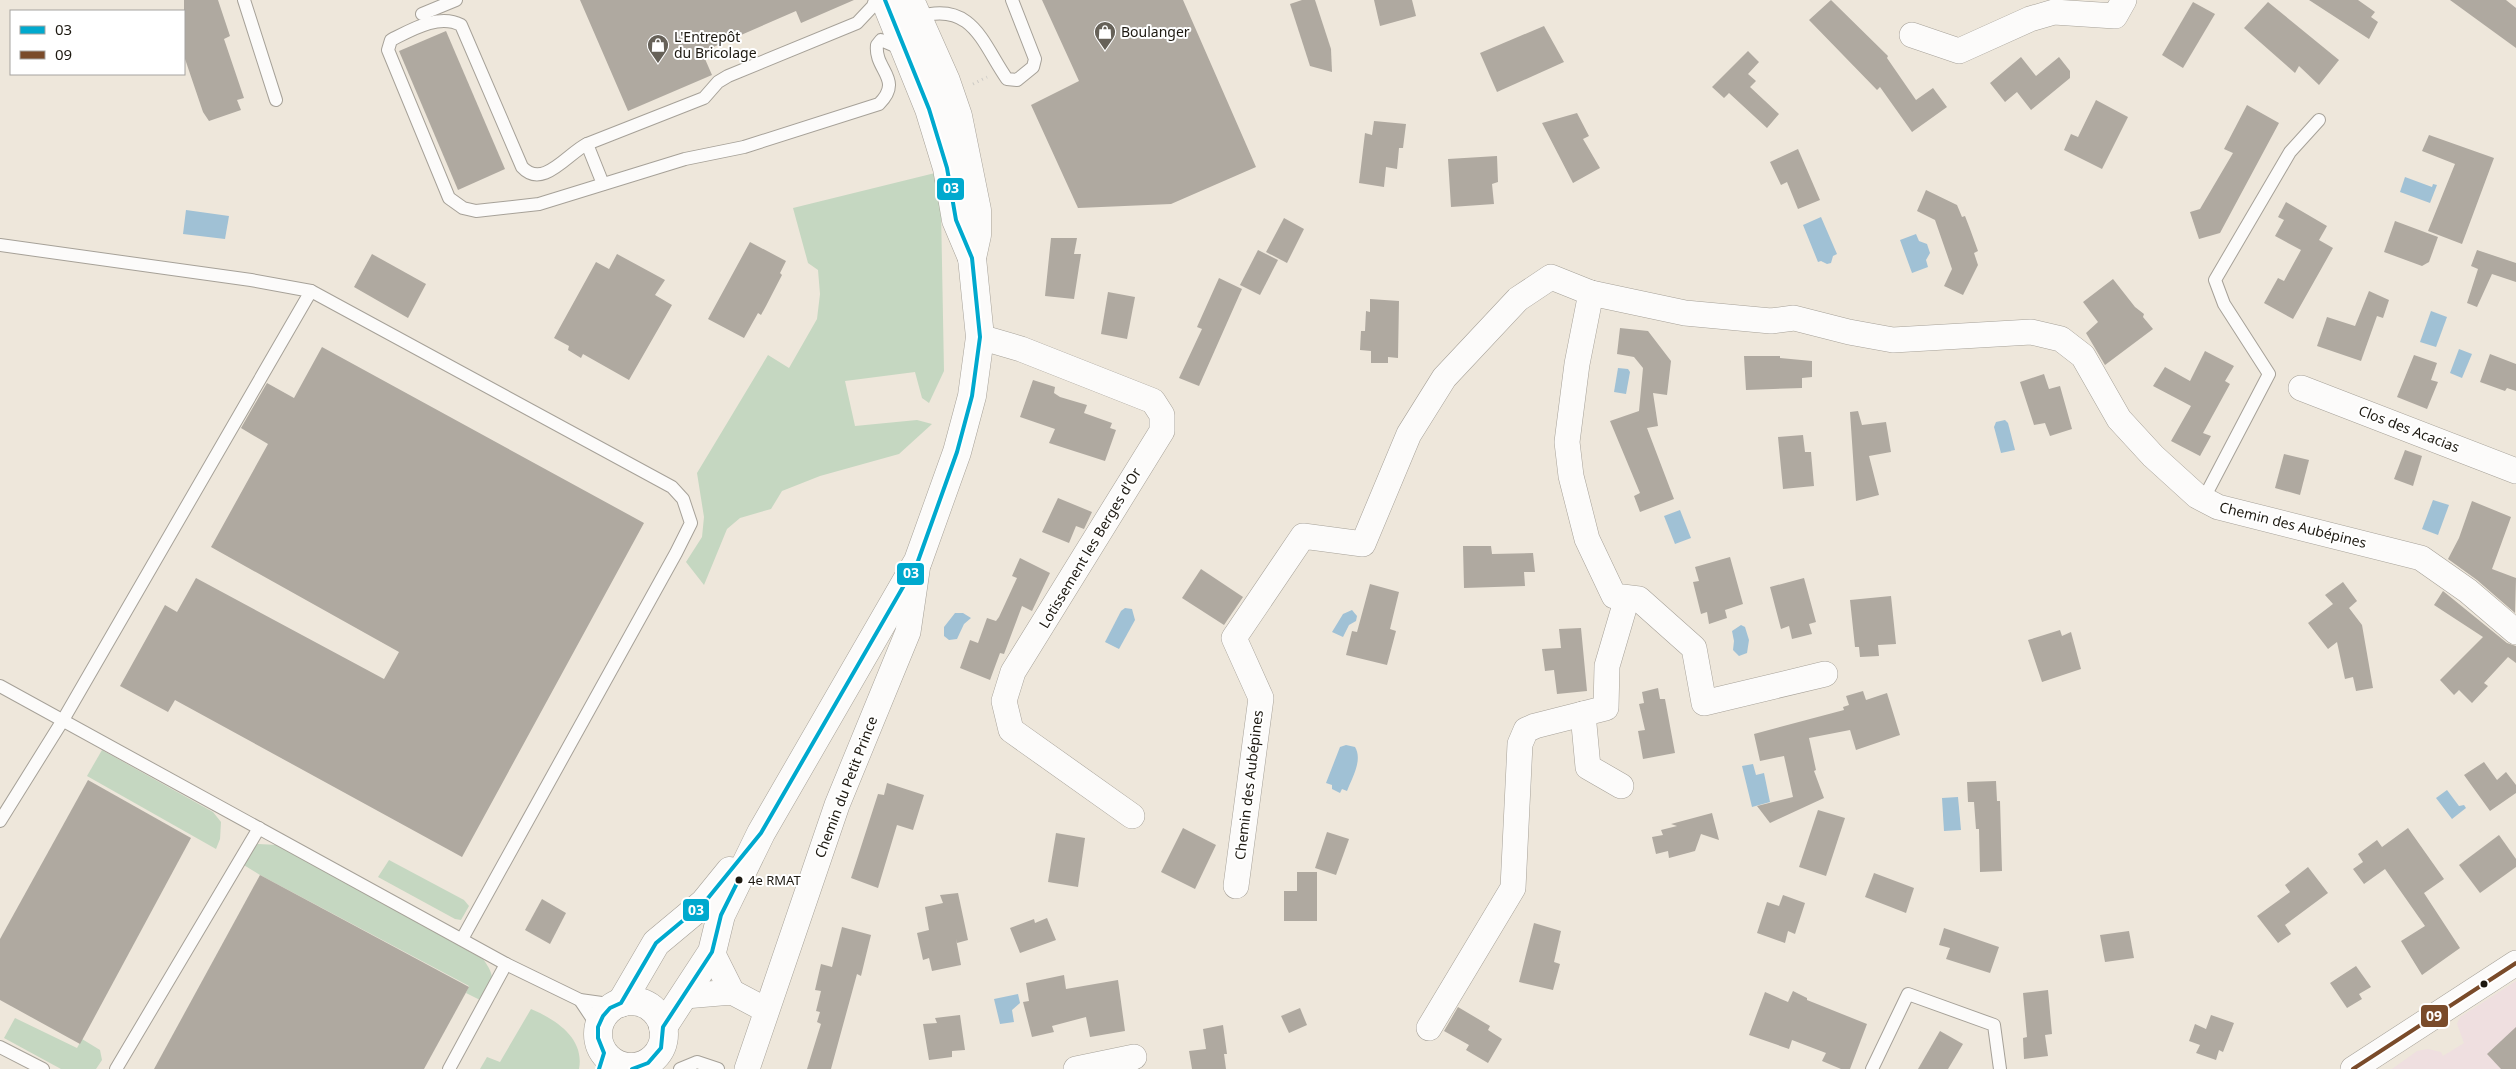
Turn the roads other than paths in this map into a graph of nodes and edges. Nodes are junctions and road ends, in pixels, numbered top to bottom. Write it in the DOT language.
graph roads {
  1 [pos="244,0"];
  2 [pos="456,0"];
  3 [pos="1012,0"];
  4 [pos="2124,0"];
  5 [pos="890,6"];
  6 [pos="422,14"];
  7 [pos="1912,34"];
  8 [pos="906,51"];
  9 [pos="276,100"];
  10 [pos="2318,120"];
  11 [pos="587,144"];
  12 [pos="602,184"];
  13 [pos="0,245"];
  14 [pos="972,258"];
  15 [pos="311,291"];
  16 [pos="1591,293"];
  17 [pos="980,337"];
  18 [pos="2301,388"];
  19 [pos="2516,471"];
  20 [pos="2203,500"];
  21 [pos="918,561"];
  22 [pos="1627,598"];
  23 [pos="2516,632"];
  24 [pos="1824,674"];
  25 [pos="0,686"];
  26 [pos="1583,714"];
  27 [pos="63,720"];
  28 [pos="1621,786"];
  29 [pos="1132,816"];
  30 [pos="0,821"];
  31 [pos="258,828"];
  32 [pos="761,833"];
  33 [pos="1236,886"];
  34 [pos="680,924"];
  35 [pos="462,939"];
  36 [pos="712,952"];
  37 [pos="2516,963"];
  38 [pos="506,964"];
  39 [pos="732,992"];
  40 [pos="684,996"];
  41 [pos="580,1000"];
  42 [pos="618,1004"];
  43 [pos="766,1010"];
  44 [pos="663,1027"];
  45 [pos="1428,1028"];
  46 [pos="0,1047"];
  47 [pos="600,1050"];
  48 [pos="1134,1056"];
  49 [pos="632,1068"];
  50 [pos="43,1069"];
  51 [pos="116,1069"];
  52 [pos="449,1069"];
  53 [pos="680,1069"];
  54 [pos="718,1069"];
  55 [pos="748,1069"];
  56 [pos="1076,1069"];
  57 [pos="1872,1069"];
  58 [pos="2000,1069"];
  59 [pos="2353,1069"];
  1 -- 9 [label="lane"];
  2 -- 6 [label="lane"];
  3 -- 5 [label="lane"];
  4 -- 7 [label="street"];
  5 -- 8 [label="main road"];
  5 -- 11 [label="lane"];
  5 -- 14 [label="main road"];
  8 -- 12 [label="lane"];
  8 -- 14 [label="main road"];
  10 -- 20 [label="lane"];
  11 -- 12 [label="lane"];
  11 -- 12 [label="lane"];
  13 -- 15 [label="lane"];
  14 -- 17 [label="main road"];
  15 -- 27 [label="lane"];
  15 -- 35 [label="lane"];
  16 -- 20 [label="street, Chemin des Aubépines"];
  16 -- 22 [label="street"];
  16 -- 33 [label="street, Chemin des Aubépines"];
  17 -- 21 [label="main road"];
  17 -- 29 [label="street, Lotissement les Berges d'Or"];
  18 -- 19 [label="street, Clos des Acacias"];
  20 -- 23 [label="street, Chemin des Aubépines"];
  21 -- 32 [label="main road"];
  21 -- 43 [label="street, Chemin du Petit Prince"];
  22 -- 24 [label="street"];
  22 -- 26 [label="street"];
  25 -- 27 [label="lane"];
  26 -- 28 [label="street"];
  26 -- 45 [label="street"];
  27 -- 30 [label="lane"];
  27 -- 31 [label="lane"];
  31 -- 35 [label="lane"];
  31 -- 51 [label="lane"];
  32 -- 34 [label="main road"];
  32 -- 36 [label="main road"];
  34 -- 36 [label="main road"];
  34 -- 42 [label="main road"];
  35 -- 38 [label="lane"];
  36 -- 39 [label="street"];
  36 -- 40 [label="main road"];
  37 -- 59 [label="street"];
  38 -- 41 [label="lane"];
  38 -- 52 [label="lane"];
  39 -- 40 [label="street"];
  39 -- 43 [label="street"];
  40 -- 44 [label="main road"];
  41 -- 42 [label="lane"];
  41 -- 47 [label="lane"];
  42 -- 44 [label="main road"];
  42 -- 47 [label="main road"];
  43 -- 55 [label="street, Chemin du Petit Prince"];
  44 -- 49 [label="main road"];
  46 -- 50 [label="lane"];
  47 -- 49 [label="main road"];
  48 -- 56 [label="street"];
  53 -- 54 [label="lane"];
  57 -- 58 [label="lane"];
}
